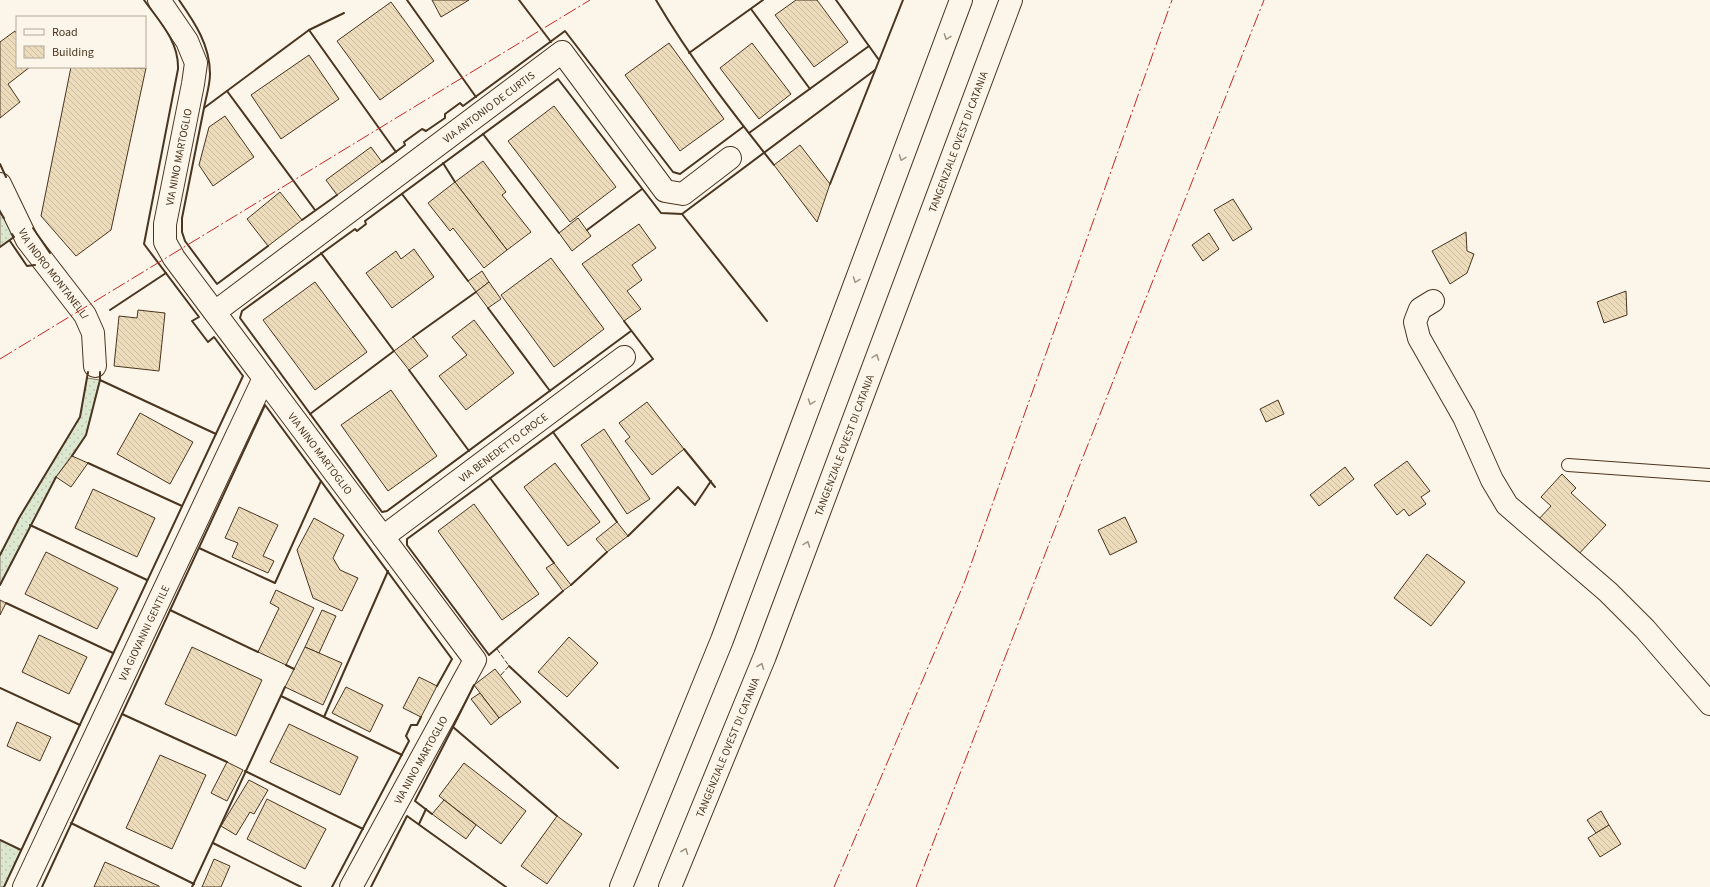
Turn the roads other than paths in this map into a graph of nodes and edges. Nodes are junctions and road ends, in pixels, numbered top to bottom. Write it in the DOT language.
graph roads {
  1 [pos="159,0"];
  2 [pos="961,0"];
  3 [pos="1011,0"];
  4 [pos="730,158"];
  5 [pos="0,184"];
  6 [pos="1433,301"];
  7 [pos="215,312"];
  8 [pos="624,357"];
  9 [pos="95,366"];
  10 [pos="264,378"];
  11 [pos="1568,466"];
  12 [pos="1710,475"];
  13 [pos="383,537"];
  14 [pos="1710,704"];
  15 [pos="24,887"];
  16 [pos="351,887"];
  17 [pos="621,887"];
  18 [pos="670,887"];
  1 -- 7 [label="main road, VIA NINO MARTOGLIO"];
  2 -- 17 [label="main road, one-way"];
  18 -- 3 [label="main road, TANGENZIALE OVEST DI CATANIA, one-way"];
  4 -- 7 [label="main road, VIA ANTONIO DE CURTIS"];
  5 -- 9 [label="main road, VIA INDRO MONTANELLI"];
  6 -- 14 [label="main road"];
  7 -- 10 [label="main road, VIA NINO MARTOGLIO"];
  8 -- 13 [label="main road, VIA BENEDETTO CROCE"];
  10 -- 13 [label="main road, VIA NINO MARTOGLIO"];
  10 -- 15 [label="main road, VIA GIOVANNI GENTILE"];
  11 -- 12 [label="lane"];
  13 -- 16 [label="main road, VIA NINO MARTOGLIO"];
}
